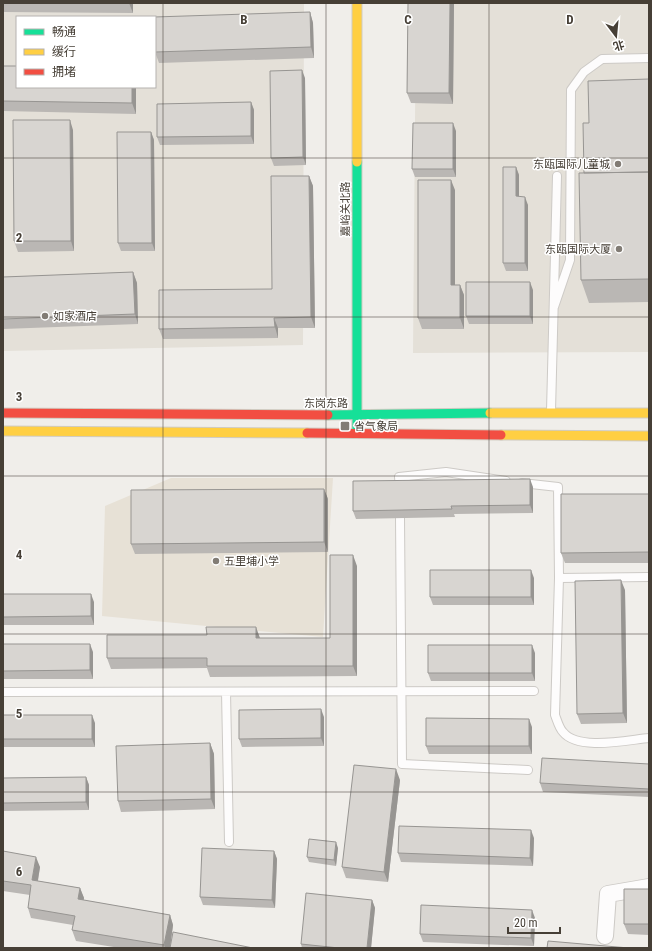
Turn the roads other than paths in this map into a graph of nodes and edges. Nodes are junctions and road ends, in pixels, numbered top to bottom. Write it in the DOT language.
graph roads {
  1 [pos="357,3"];
  2 [pos="649,58"];
  3 [pos="557,176"];
  4 [pos="554,307"];
  5 [pos="3,412"];
  6 [pos="551,412"];
  7 [pos="649,413"];
  8 [pos="357,415"];
  9 [pos="3,431"];
  10 [pos="357,434"];
  11 [pos="649,436"];
  12 [pos="400,488"];
  13 [pos="400,518"];
  14 [pos="649,577"];
  15 [pos="559,578"];
  16 [pos="402,691"];
  17 [pos="534,691"];
  18 [pos="3,692"];
  19 [pos="226,692"];
  20 [pos="649,738"];
  21 [pos="528,770"];
  22 [pos="229,842"];
  23 [pos="649,887"];
  24 [pos="606,936"];
  1 -- 8 [label="main road, 嘉峪关北路"];
  2 -- 4 [label="lane"];
  3 -- 4 [label="lane"];
  4 -- 6 [label="lane"];
  5 -- 8 [label="main road, 东岗东路"];
  6 -- 7 [label="main road, 东岗东路"];
  6 -- 8 [label="main road, 东岗东路"];
  8 -- 10 [label="main road, 嘉峪关北路"];
  9 -- 10 [label="main road"];
  10 -- 11 [label="main road"];
  12 -- 15 [label="lane"];
  13 -- 16 [label="lane"];
  14 -- 15 [label="lane"];
  15 -- 20 [label="lane"];
  16 -- 17 [label="lane"];
  16 -- 19 [label="lane"];
  16 -- 21 [label="lane"];
  18 -- 19 [label="lane"];
  19 -- 22 [label="lane"];
  23 -- 24 [label="street"];
}
